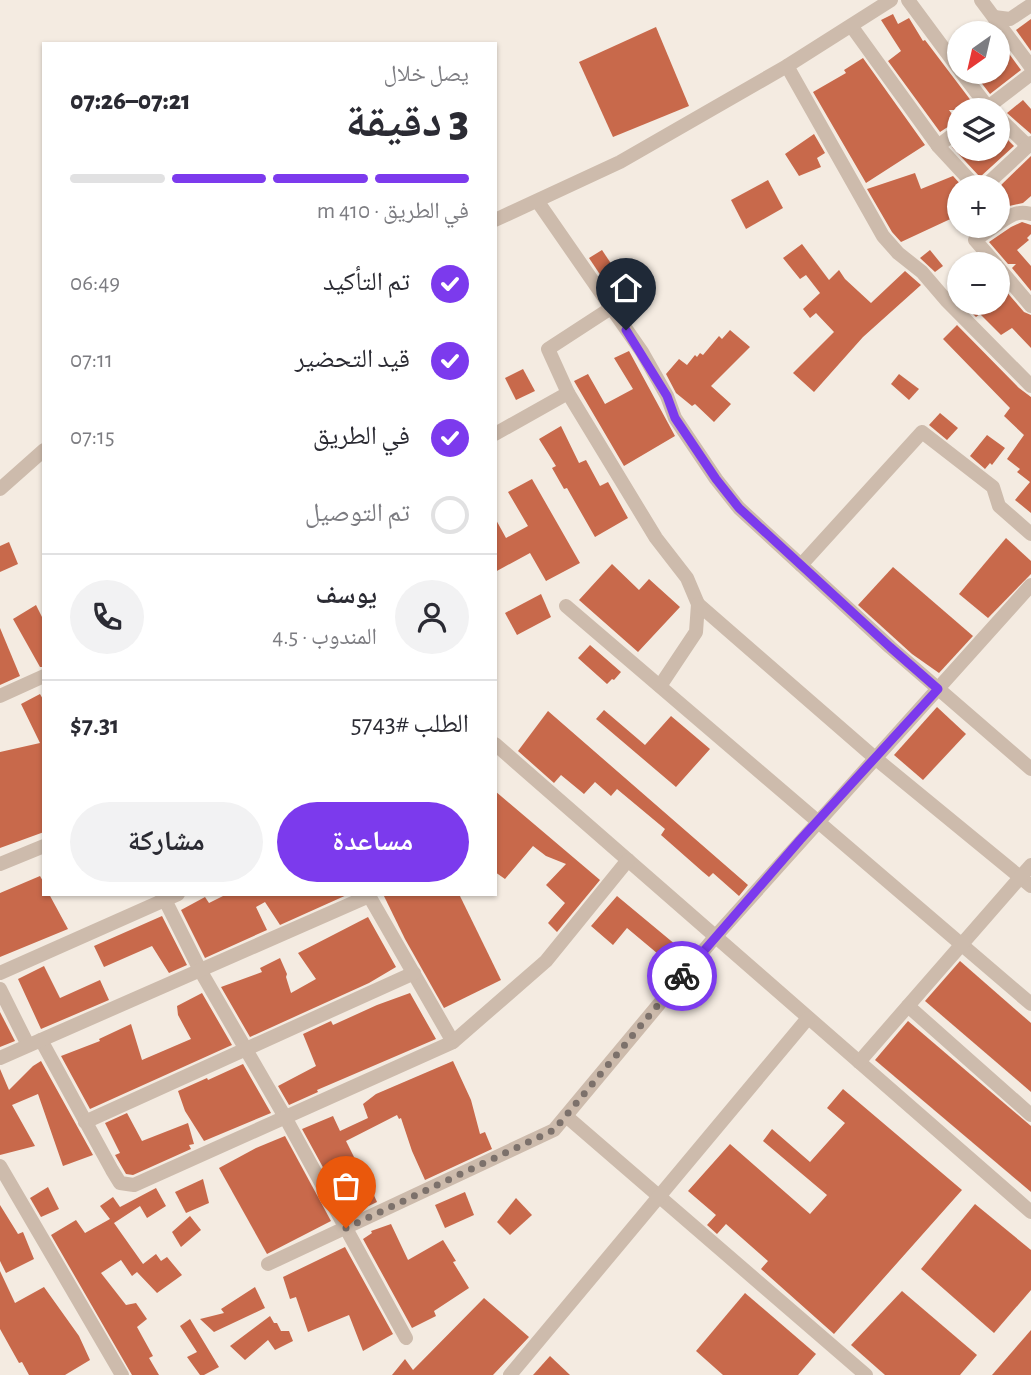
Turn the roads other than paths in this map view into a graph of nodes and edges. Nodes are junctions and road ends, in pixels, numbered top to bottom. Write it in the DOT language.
graph roads {
  1 [pos="891,0"];
  2 [pos="908,0"];
  3 [pos="981,0"];
  4 [pos="1031,5"];
  5 [pos="994,17"];
  6 [pos="852,27"];
  7 [pos="947,52"];
  8 [pos="787,66"];
  9 [pos="1031,67"];
  10 [pos="1031,74"];
  11 [pos="1004,98"];
  12 [pos="1010,128"];
  13 [pos="947,139"];
  14 [pos="1029,144"];
  15 [pos="938,146"];
  16 [pos="965,175"];
  17 [pos="997,175"];
  18 [pos="538,202"];
  19 [pos="1031,214"];
  20 [pos="1010,216"];
  21 [pos="497,219"];
  22 [pos="977,238"];
  23 [pos="986,252"];
  24 [pos="1010,281"];
  25 [pos="1031,306"];
  26 [pos="611,307"];
  27 [pos="1031,386"];
  28 [pos="568,393"];
  29 [pos="497,433"];
  30 [pos="42,452"];
  31 [pos="0,489"];
  32 [pos="1030,530"];
  33 [pos="801,565"];
  34 [pos="1031,585"];
  35 [pos="698,604"];
  36 [pos="566,606"];
  37 [pos="42,677"];
  38 [pos="660,686"];
  39 [pos="938,689"];
  40 [pos="0,696"];
  41 [pos="497,746"];
  42 [pos="875,758"];
  43 [pos="1031,769"];
  44 [pos="817,821"];
  45 [pos="42,847"];
  46 [pos="628,860"];
  47 [pos="0,864"];
  48 [pos="1031,865"];
  49 [pos="1026,882"];
  50 [pos="168,896"];
  51 [pos="366,896"];
  52 [pos="369,896"];
  53 [pos="715,937"];
  54 [pos="961,945"];
  55 [pos="200,970"];
  56 [pos="0,973"];
  57 [pos="414,973"];
  58 [pos="0,989"];
  59 [pos="1031,1004"];
  60 [pos="908,1006"];
  61 [pos="808,1018"];
  62 [pos="453,1042"];
  63 [pos="35,1043"];
  64 [pos="246,1051"];
  65 [pos="0,1058"];
  66 [pos="859,1062"];
  67 [pos="1031,1115"];
  68 [pos="566,1116"];
  69 [pos="285,1117"];
  70 [pos="85,1122"];
  71 [pos="0,1166"];
  72 [pos="659,1196"];
  73 [pos="1031,1212"];
  74 [pos="346,1228"];
  75 [pos="268,1264"];
  76 [pos="406,1338"];
  77 [pos="122,1375"];
  78 [pos="510,1375"];
  79 [pos="866,1375"];
  1 -- 6 [label="street"];
  2 -- 7 [label="street"];
  3 -- 5 [label="street"];
  4 -- 5 [label="street"];
  5 -- 9 [label="street"];
  6 -- 8 [label="street"];
  6 -- 15 [label="street"];
  8 -- 18 [label="street"];
  8 -- 27 [label="street"];
  10 -- 11 [label="street"];
  12 -- 14 [label="street"];
  13 -- 15 [label="street"];
  14 -- 17 [label="street"];
  15 -- 16 [label="street"];
  18 -- 21 [label="street"];
  18 -- 26 [label="street"];
  19 -- 20 [label="street"];
  22 -- 23 [label="street"];
  24 -- 25 [label="street"];
  26 -- 28 [label="street"];
  26 -- 33 [label="street"];
  28 -- 29 [label="street"];
  28 -- 35 [label="street"];
  30 -- 31 [label="street"];
  32 -- 33 [label="street"];
  33 -- 39 [label="street"];
  34 -- 39 [label="street"];
  35 -- 38 [label="street"];
  35 -- 42 [label="street"];
  36 -- 38 [label="street"];
  37 -- 40 [label="street"];
  38 -- 44 [label="street"];
  39 -- 42 [label="street"];
  39 -- 43 [label="street"];
  41 -- 46 [label="street"];
  42 -- 44 [label="street"];
  42 -- 49 [label="street"];
  44 -- 53 [label="street"];
  44 -- 54 [label="street"];
  45 -- 47 [label="street"];
  46 -- 53 [label="street"];
  46 -- 62 [label="street"];
  48 -- 49 [label="street"];
  49 -- 54 [label="street"];
  50 -- 55 [label="street"];
  50 -- 56 [label="street"];
  51 -- 55 [label="street"];
  52 -- 57 [label="street"];
  53 -- 61 [label="street"];
  53 -- 68 [label="street"];
  54 -- 59 [label="street"];
  54 -- 60 [label="street"];
  55 -- 63 [label="street"];
  55 -- 64 [label="street"];
  57 -- 62 [label="street"];
  57 -- 64 [label="street"];
  58 -- 63 [label="street"];
  60 -- 66 [label="street"];
  60 -- 67 [label="street"];
  61 -- 66 [label="street"];
  61 -- 72 [label="street"];
  62 -- 69 [label="street"];
  63 -- 65 [label="street"];
  63 -- 70 [label="street"];
  64 -- 69 [label="street"];
  64 -- 70 [label="street"];
  66 -- 73 [label="street"];
  68 -- 72 [label="street"];
  68 -- 74 [label="street"];
  69 -- 70 [label="street"];
  69 -- 74 [label="street"];
  71 -- 77 [label="street"];
  72 -- 78 [label="street"];
  72 -- 79 [label="street"];
  74 -- 75 [label="street"];
  74 -- 76 [label="street"];
}
